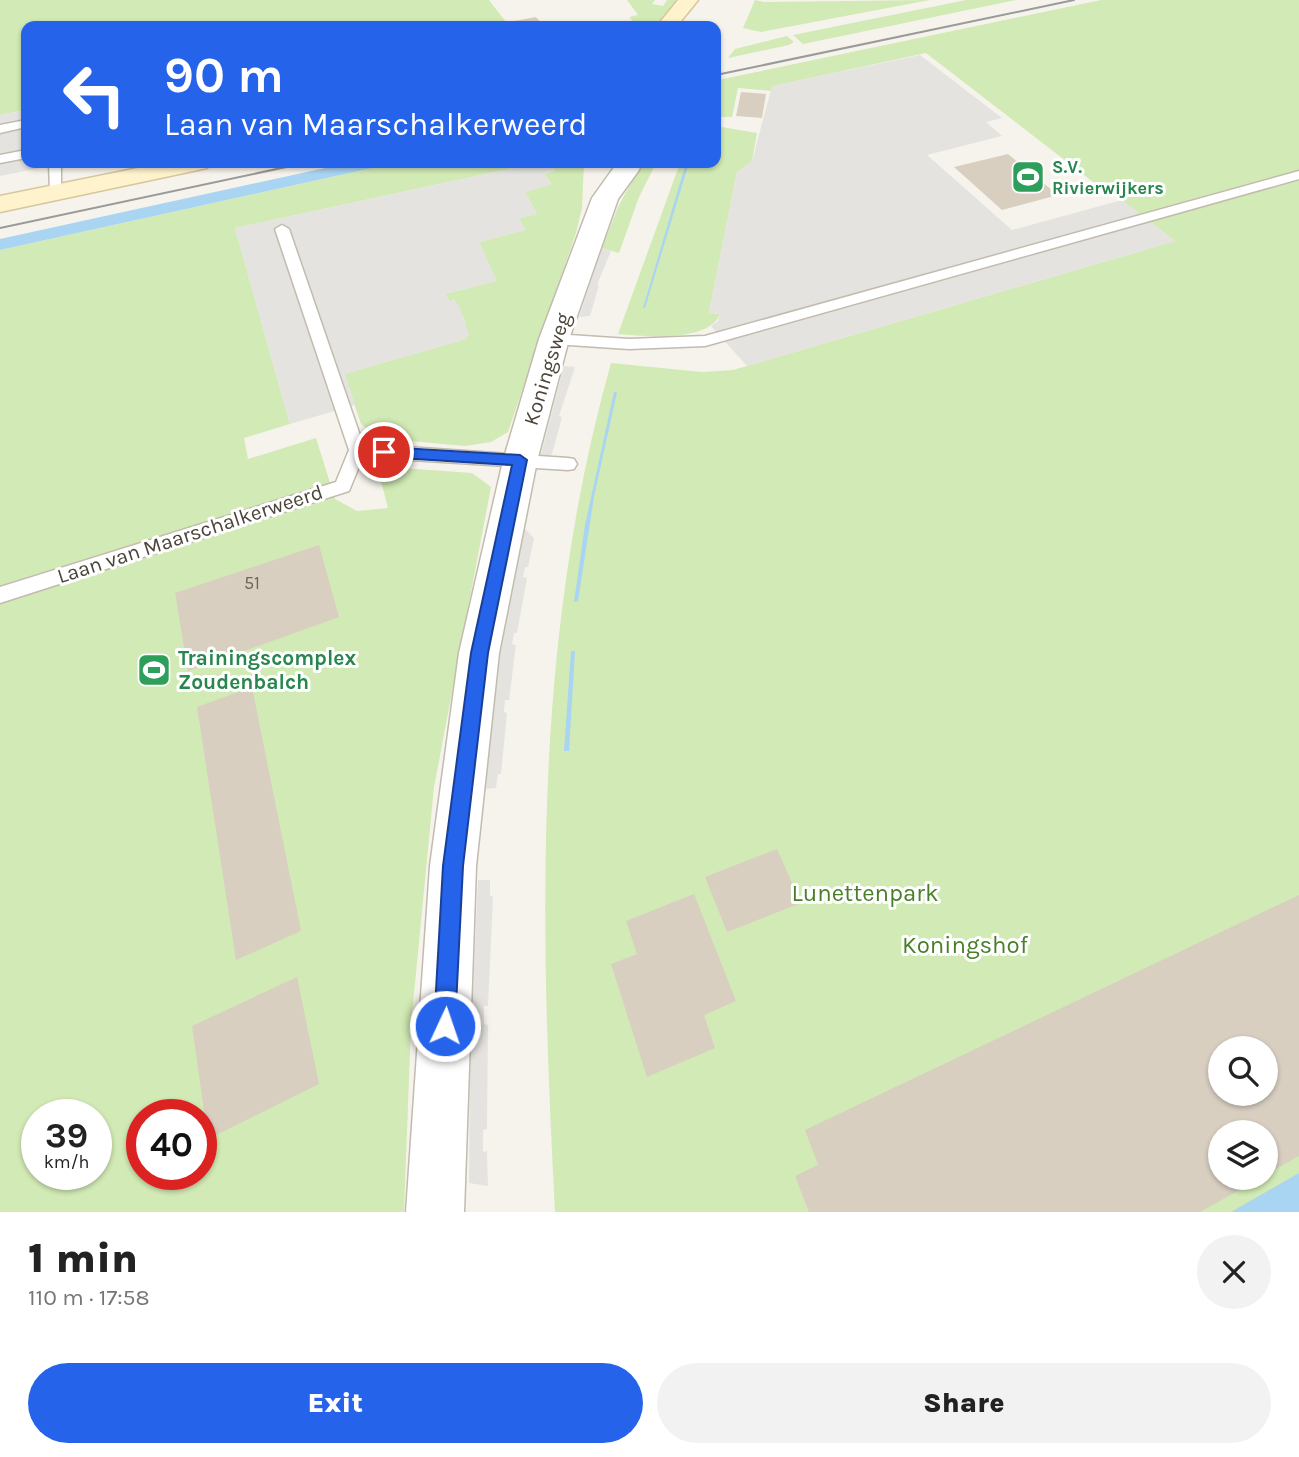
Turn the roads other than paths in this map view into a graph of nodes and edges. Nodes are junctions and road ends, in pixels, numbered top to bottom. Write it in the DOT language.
graph roads {
  1 [pos="688,0"];
  2 [pos="671,21"];
  3 [pos="21,125"];
  4 [pos="0,129"];
  5 [pos="21,155"];
  6 [pos="0,159"];
  7 [pos="55,168"];
  8 [pos="174,168"];
  9 [pos="628,168"];
  10 [pos="595,171"];
  11 [pos="1299,176"];
  12 [pos="56,192"];
  13 [pos="605,198"];
  14 [pos="0,204"];
  15 [pos="282,229"];
  16 [pos="554,339"];
  17 [pos="357,450"];
  18 [pos="520,460"];
  19 [pos="568,464"];
  20 [pos="0,594"];
  21 [pos="435,1212"];
  1 -- 2 [label="main road"];
  3 -- 4 [label="lane"];
  5 -- 6 [label="lane"];
  7 -- 12 [label="lane"];
  8 -- 12 [label="main road"];
  9 -- 13 [label="street, Koningsweg"];
  10 -- 13 [label="street"];
  11 -- 16 [label="lane"];
  12 -- 14 [label="main road"];
  13 -- 16 [label="street, Koningsweg"];
  15 -- 17 [label="lane"];
  16 -- 18 [label="street, Koningsweg"];
  17 -- 18 [label="lane"];
  17 -- 20 [label="lane, Laan van Maarschalkerweerd"];
  18 -- 19 [label="lane"];
  18 -- 21 [label="street, Koningsweg"];
}
